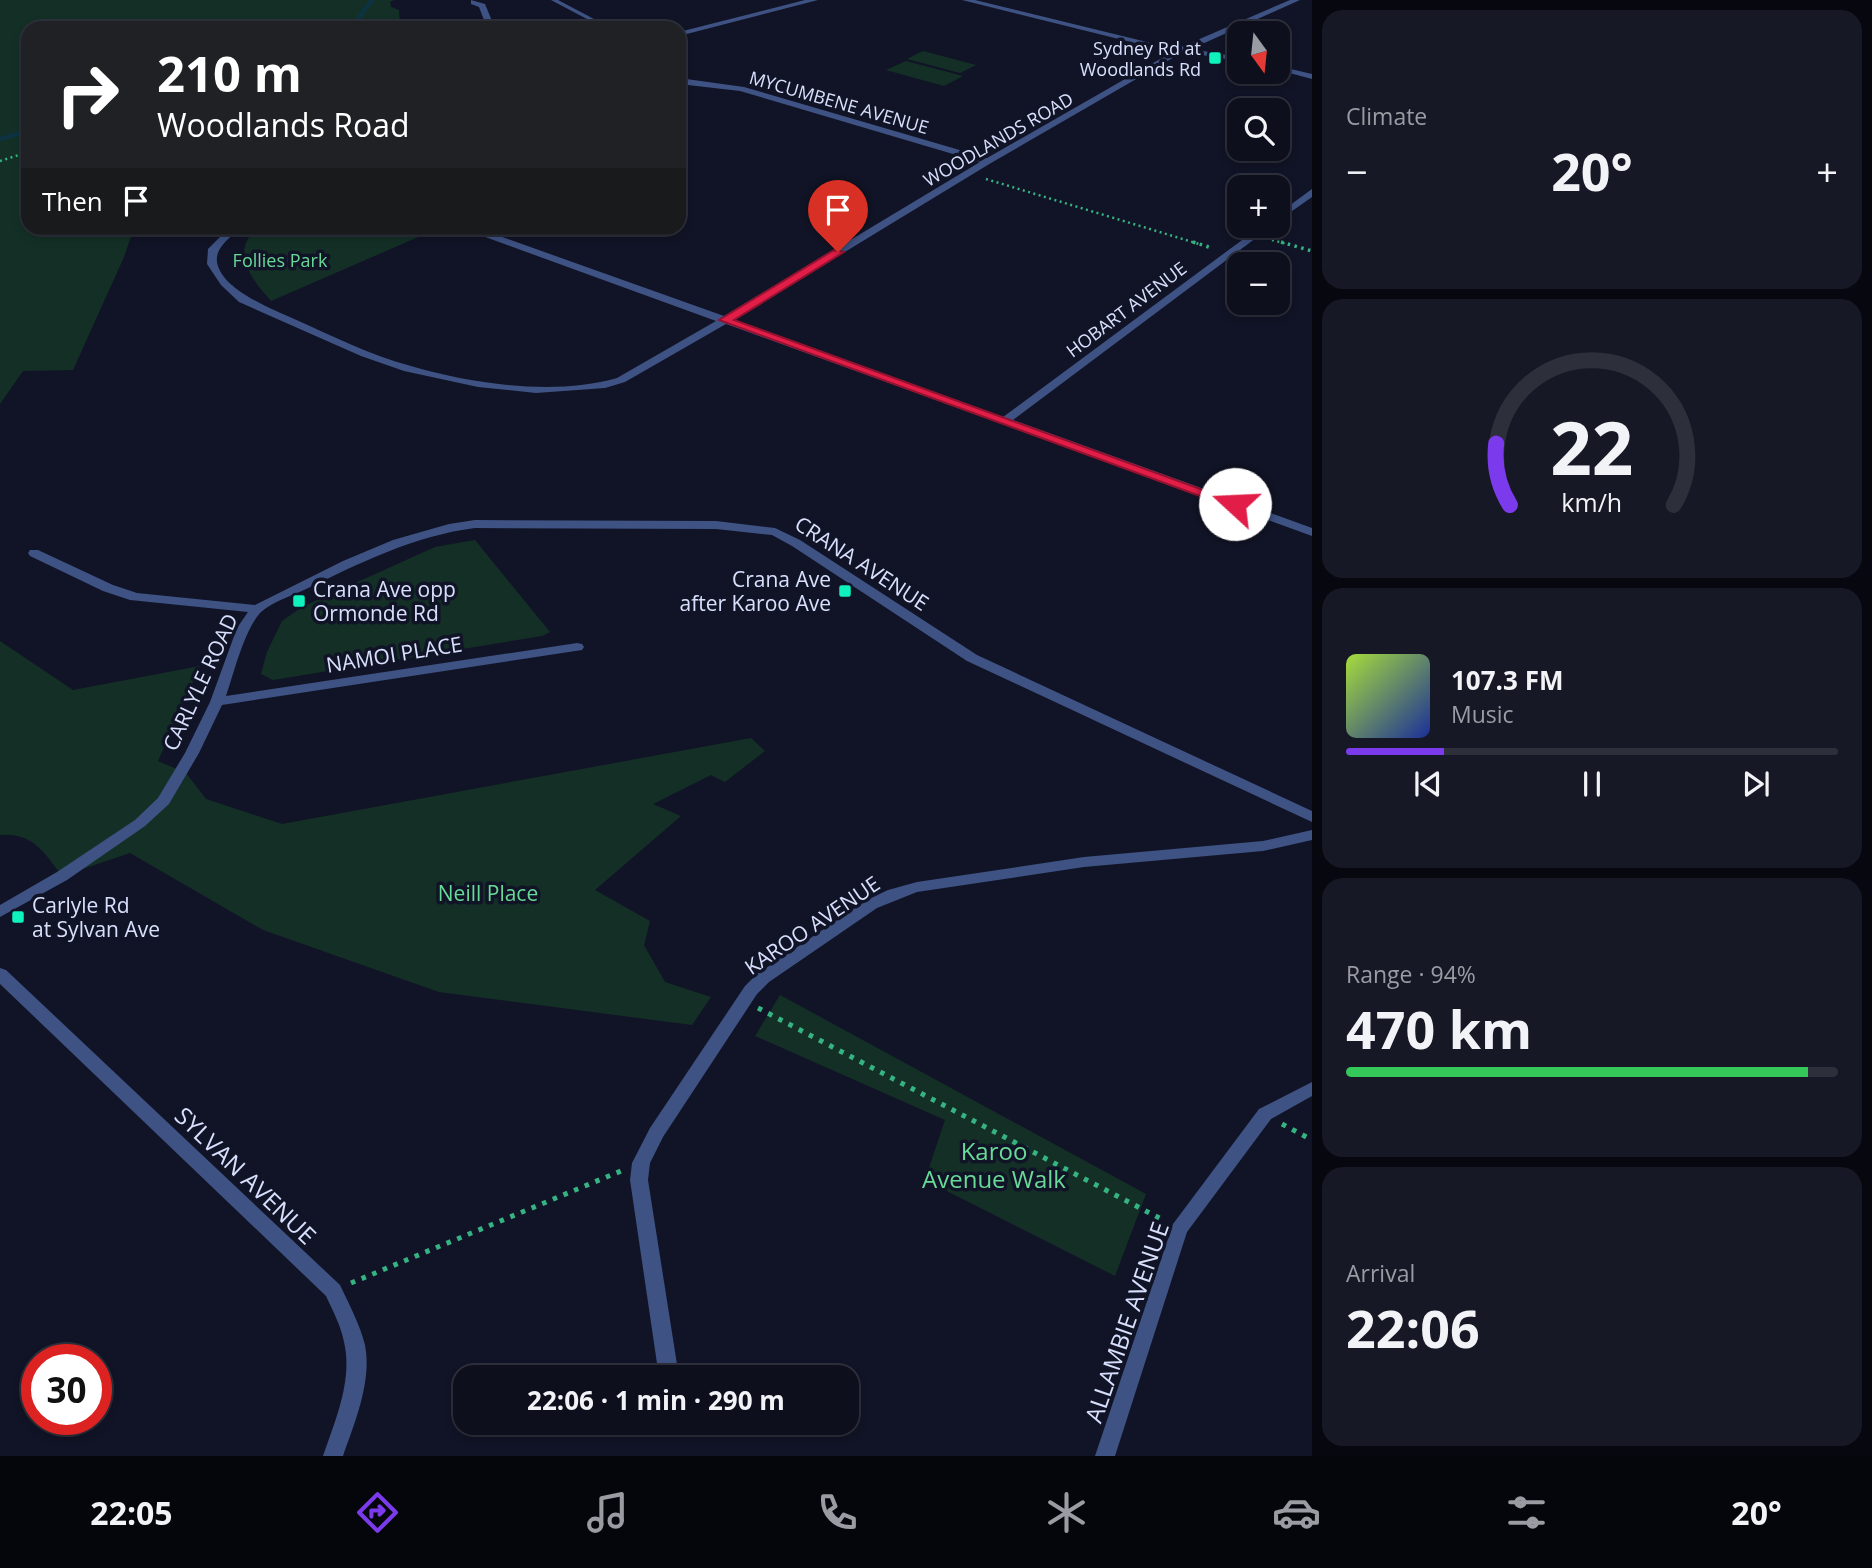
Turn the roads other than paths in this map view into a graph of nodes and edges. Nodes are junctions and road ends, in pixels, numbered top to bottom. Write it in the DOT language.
graph roads {
  1 [pos="554,0"];
  2 [pos="814,0"];
  3 [pos="966,0"];
  4 [pos="1296,0"];
  5 [pos="474,2"];
  6 [pos="488,21"];
  7 [pos="594,21"];
  8 [pos="686,32"];
  9 [pos="1183,49"];
  10 [pos="1227,57"];
  11 [pos="1290,71"];
  12 [pos="1312,77"];
  13 [pos="686,82"];
  14 [pos="988,161"];
  15 [pos="1312,192"];
  16 [pos="1290,209"];
  17 [pos="227,235"];
  18 [pos="488,235"];
  19 [pos="1251,238"];
  20 [pos="725,320"];
  21 [pos="1005,421"];
  22 [pos="1312,532"];
  23 [pos="34,553"];
  24 [pos="276,598"];
  25 [pos="257,609"];
  26 [pos="578,647"];
  27 [pos="217,702"];
  28 [pos="1312,817"];
  29 [pos="1312,835"];
  30 [pos="0,912"];
  31 [pos="0,974"];
  32 [pos="1312,1088"];
  33 [pos="666,1365"];
  34 [pos="333,1456"];
  35 [pos="1105,1456"];
  1 -- 7 [label="lane"];
  2 -- 8 [label="street"];
  3 -- 9 [label="street"];
  4 -- 9 [label="street, WOODLANDS ROAD"];
  5 -- 6 [label="street"];
  9 -- 10 [label="street"];
  9 -- 14 [label="street, WOODLANDS ROAD"];
  11 -- 12 [label="street"];
  13 -- 14 [label="street, MYCUMBENE AVENUE"];
  14 -- 20 [label="street, WOODLANDS ROAD"];
  15 -- 16 [label="street"];
  17 -- 20 [label="street, WOODLANDS ROAD"];
  18 -- 20 [label="street"];
  19 -- 21 [label="street, HOBART AVENUE"];
  20 -- 21 [label="street"];
  21 -- 22 [label="street"];
  23 -- 25 [label="street"];
  24 -- 25 [label="street, CARLYLE ROAD"];
  24 -- 28 [label="street, CRANA AVENUE"];
  25 -- 27 [label="street, CARLYLE ROAD"];
  26 -- 27 [label="street, NAMOI PLACE"];
  27 -- 30 [label="street, CARLYLE ROAD"];
  29 -- 33 [label="street, KAROO AVENUE"];
  31 -- 34 [label="street, SYLVAN AVENUE"];
  32 -- 35 [label="street, ALLAMBIE AVENUE"];
}
